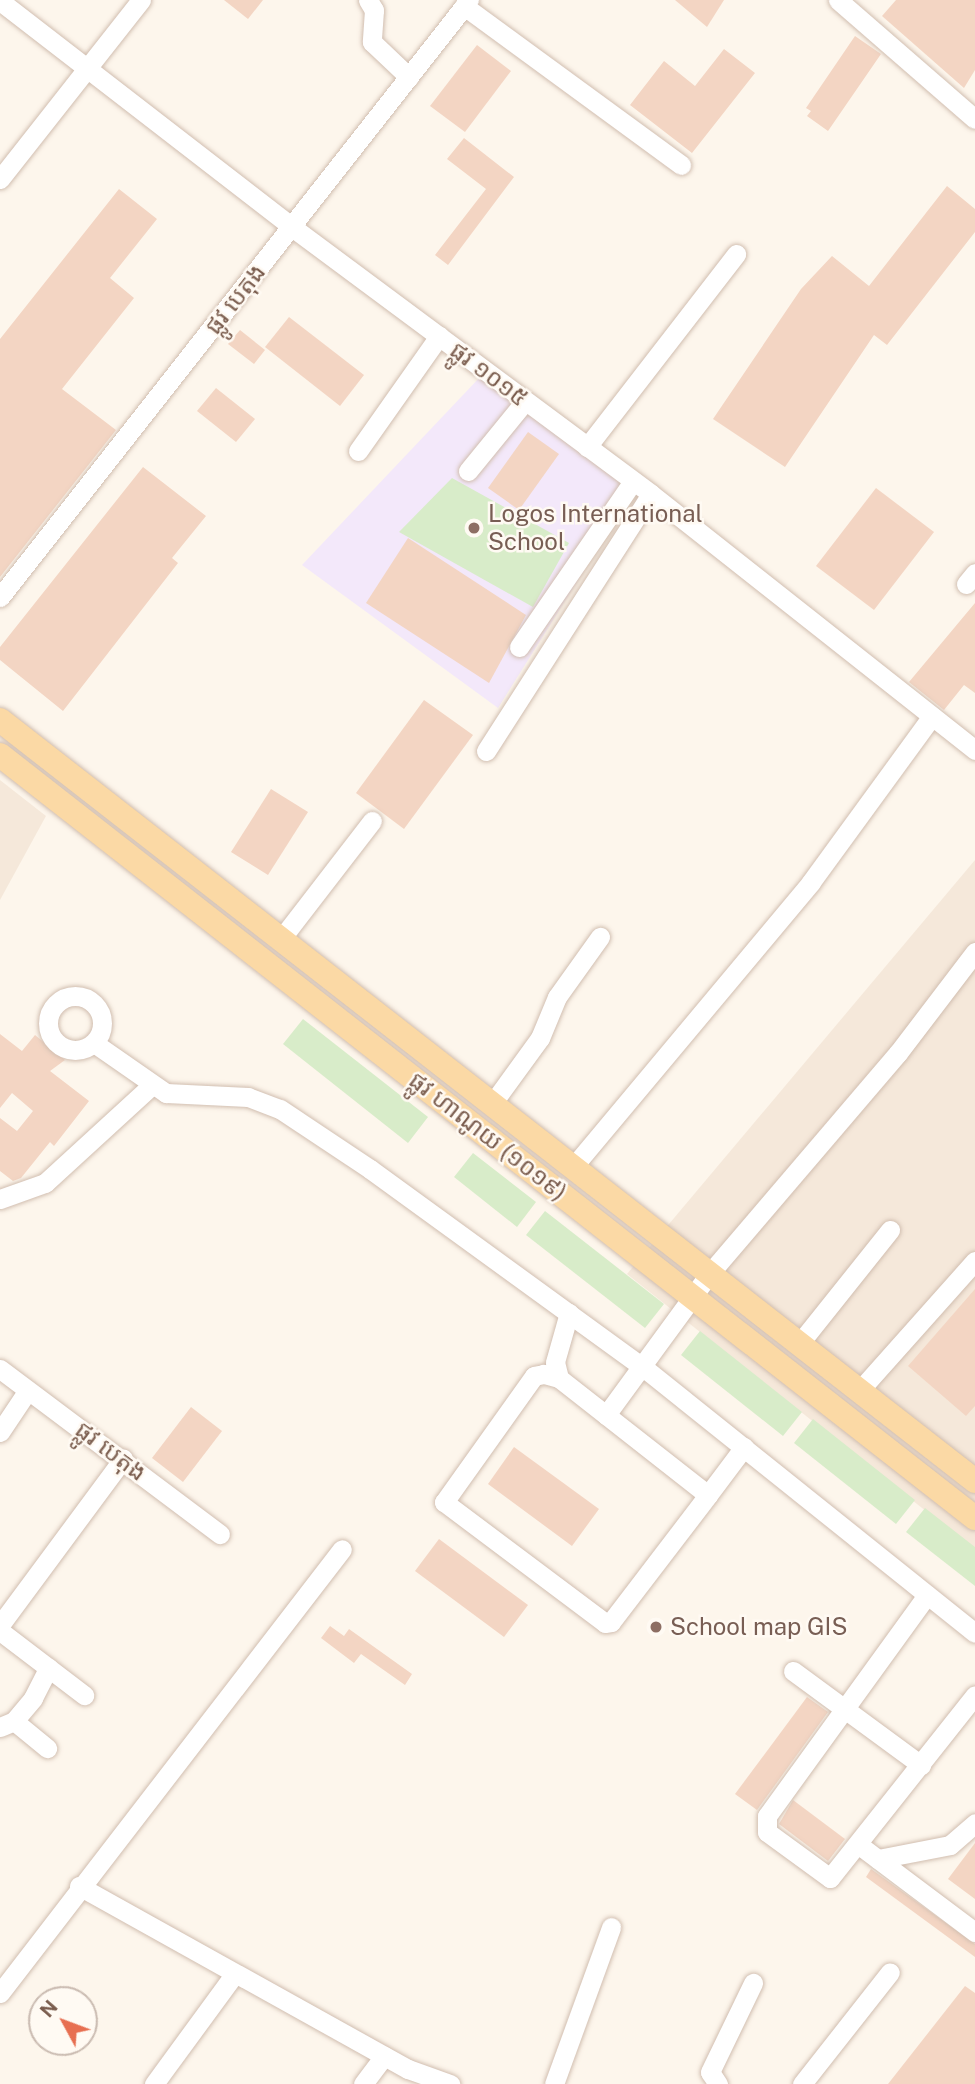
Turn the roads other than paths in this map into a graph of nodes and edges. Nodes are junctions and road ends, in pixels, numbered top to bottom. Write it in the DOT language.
graph roads {
  1 [pos="141,0"];
  2 [pos="368,0"];
  3 [pos="838,0"];
  4 [pos="0,1"];
  5 [pos="466,3"];
  6 [pos="86,69"];
  7 [pos="409,77"];
  8 [pos="975,119"];
  9 [pos="681,165"];
  10 [pos="0,179"];
  11 [pos="292,227"];
  12 [pos="736,254"];
  13 [pos="439,336"];
  14 [pos="525,401"];
  15 [pos="587,447"];
  16 [pos="358,451"];
  17 [pos="468,471"];
  18 [pos="633,481"];
  19 [pos="651,494"];
  20 [pos="0,597"];
  21 [pos="519,647"];
  22 [pos="932,716"];
  23 [pos="1,722"];
  24 [pos="975,750"];
  25 [pos="486,751"];
  26 [pos="0,755"];
  27 [pos="372,821"];
  28 [pos="600,937"];
  29 [pos="281,939"];
  30 [pos="975,953"];
  31 [pos="94,1043"];
  32 [pos="152,1086"];
  33 [pos="492,1104"];
  34 [pos="573,1167"];
  35 [pos="0,1199"];
  36 [pos="890,1230"];
  37 [pos="975,1261"];
  38 [pos="710,1273"];
  39 [pos="695,1299"];
  40 [pos="569,1313"];
  41 [pos="799,1344"];
  42 [pos="643,1367"];
  43 [pos="0,1369"];
  44 [pos="559,1377"];
  45 [pos="28,1390"];
  46 [pos="859,1391"];
  47 [pos="606,1415"];
  48 [pos="0,1432"];
  49 [pos="744,1447"];
  50 [pos="123,1459"];
  51 [pos="975,1481"];
  52 [pos="708,1495"];
  53 [pos="975,1518"];
  54 [pos="220,1534"];
  55 [pos="342,1549"];
  56 [pos="927,1595"];
  57 [pos="0,1625"];
  58 [pos="0,1632"];
  59 [pos="975,1633"];
  60 [pos="48,1668"];
  61 [pos="793,1671"];
  62 [pos="84,1695"];
  63 [pos="975,1695"];
  64 [pos="845,1709"];
  65 [pos="7,1724"];
  66 [pos="47,1748"];
  67 [pos="921,1765"];
  68 [pos="975,1823"];
  69 [pos="859,1845"];
  70 [pos="878,1859"];
  71 [pos="79,1886"];
  72 [pos="611,1927"];
  73 [pos="975,1931"];
  74 [pos="890,1972"];
  75 [pos="233,1976"];
  76 [pos="753,1983"];
  77 [pos="1,1988"];
  78 [pos="384,2056"];
  79 [pos="154,2084"];
  80 [pos="363,2084"];
  81 [pos="450,2084"];
  82 [pos="554,2084"];
  83 [pos="718,2084"];
  84 [pos="802,2084"];
  1 -- 6 [label="street"];
  2 -- 7 [label="street"];
  3 -- 8 [label="street"];
  4 -- 6 [label="street, ផ្លូវ ១០១៥"];
  5 -- 7 [label="street, ផ្លូវ បេតុង"];
  5 -- 9 [label="street"];
  6 -- 10 [label="street"];
  6 -- 11 [label="street, ផ្លូវ ១០១៥"];
  7 -- 11 [label="street, ផ្លូវ បេតុង"];
  11 -- 13 [label="street, ផ្លូវ ១០១៥"];
  11 -- 20 [label="street, ផ្លូវ បេតុង"];
  12 -- 15 [label="street"];
  13 -- 14 [label="street, ផ្លូវ ១០១៥"];
  13 -- 16 [label="street"];
  14 -- 15 [label="street, ផ្លូវ ១០១៥"];
  14 -- 17 [label="street"];
  15 -- 18 [label="street, ផ្លូវ ១០១៥"];
  18 -- 19 [label="street, ផ្លូវ ១០១៥"];
  18 -- 21 [label="street"];
  19 -- 22 [label="street, ផ្លូវ ១០១៥"];
  19 -- 25 [label="street"];
  22 -- 24 [label="street, ផ្លូវ ១០១៥"];
  22 -- 34 [label="street"];
  23 -- 29 [label="main road, ផ្លូវ ហាណូយ (១០១៩)"];
  26 -- 39 [label="main road, ផ្លូវ ហាណូយ (១០១៩)"];
  27 -- 29 [label="street"];
  28 -- 33 [label="street"];
  29 -- 33 [label="main road, ផ្លូវ ហាណូយ (១០១៩)"];
  30 -- 38 [label="street"];
  31 -- 32 [label="street"];
  32 -- 35 [label="street"];
  32 -- 40 [label="street"];
  33 -- 34 [label="main road, ផ្លូវ ហាណូយ (១០១៩)"];
  34 -- 38 [label="main road, ផ្លូវ ហាណូយ (១០១៩)"];
  36 -- 41 [label="street"];
  37 -- 46 [label="street"];
  38 -- 39 [label="street"];
  38 -- 41 [label="main road, ផ្លូវ ហាណូយ (១០១៩)"];
  39 -- 42 [label="street"];
  39 -- 53 [label="main road, ផ្លូវ ហាណូយ (១០១៩)"];
  40 -- 42 [label="street"];
  40 -- 44 [label="street"];
  41 -- 46 [label="main road, ផ្លូវ ហាណូយ (១០១៩)"];
  42 -- 47 [label="street"];
  42 -- 49 [label="street"];
  43 -- 45 [label="street, ផ្លូវ បេតុង"];
  44 -- 47 [label="street"];
  44 -- 52 [label="street"];
  45 -- 48 [label="street"];
  45 -- 50 [label="street, ផ្លូវ បេតុង"];
  46 -- 51 [label="main road, ផ្លូវ ហាណូយ (១០១៩)"];
  47 -- 52 [label="street"];
  49 -- 52 [label="street"];
  49 -- 56 [label="street"];
  50 -- 54 [label="street, ផ្លូវ បេតុង"];
  50 -- 57 [label="street"];
  55 -- 71 [label="street"];
  56 -- 59 [label="street"];
  56 -- 64 [label="street"];
  58 -- 60 [label="street"];
  60 -- 62 [label="street"];
  60 -- 65 [label="street"];
  61 -- 64 [label="street"];
  63 -- 67 [label="street"];
  64 -- 67 [label="street"];
  64 -- 69 [label="street"];
  65 -- 66 [label="street"];
  67 -- 69 [label="street"];
  68 -- 70 [label="street"];
  69 -- 70 [label="street"];
  70 -- 73 [label="street"];
  71 -- 75 [label="street"];
  71 -- 77 [label="street"];
  72 -- 82 [label="street"];
  74 -- 84 [label="street"];
  75 -- 78 [label="street"];
  75 -- 79 [label="street"];
  76 -- 83 [label="street"];
  78 -- 80 [label="street"];
  78 -- 81 [label="street"];
}
